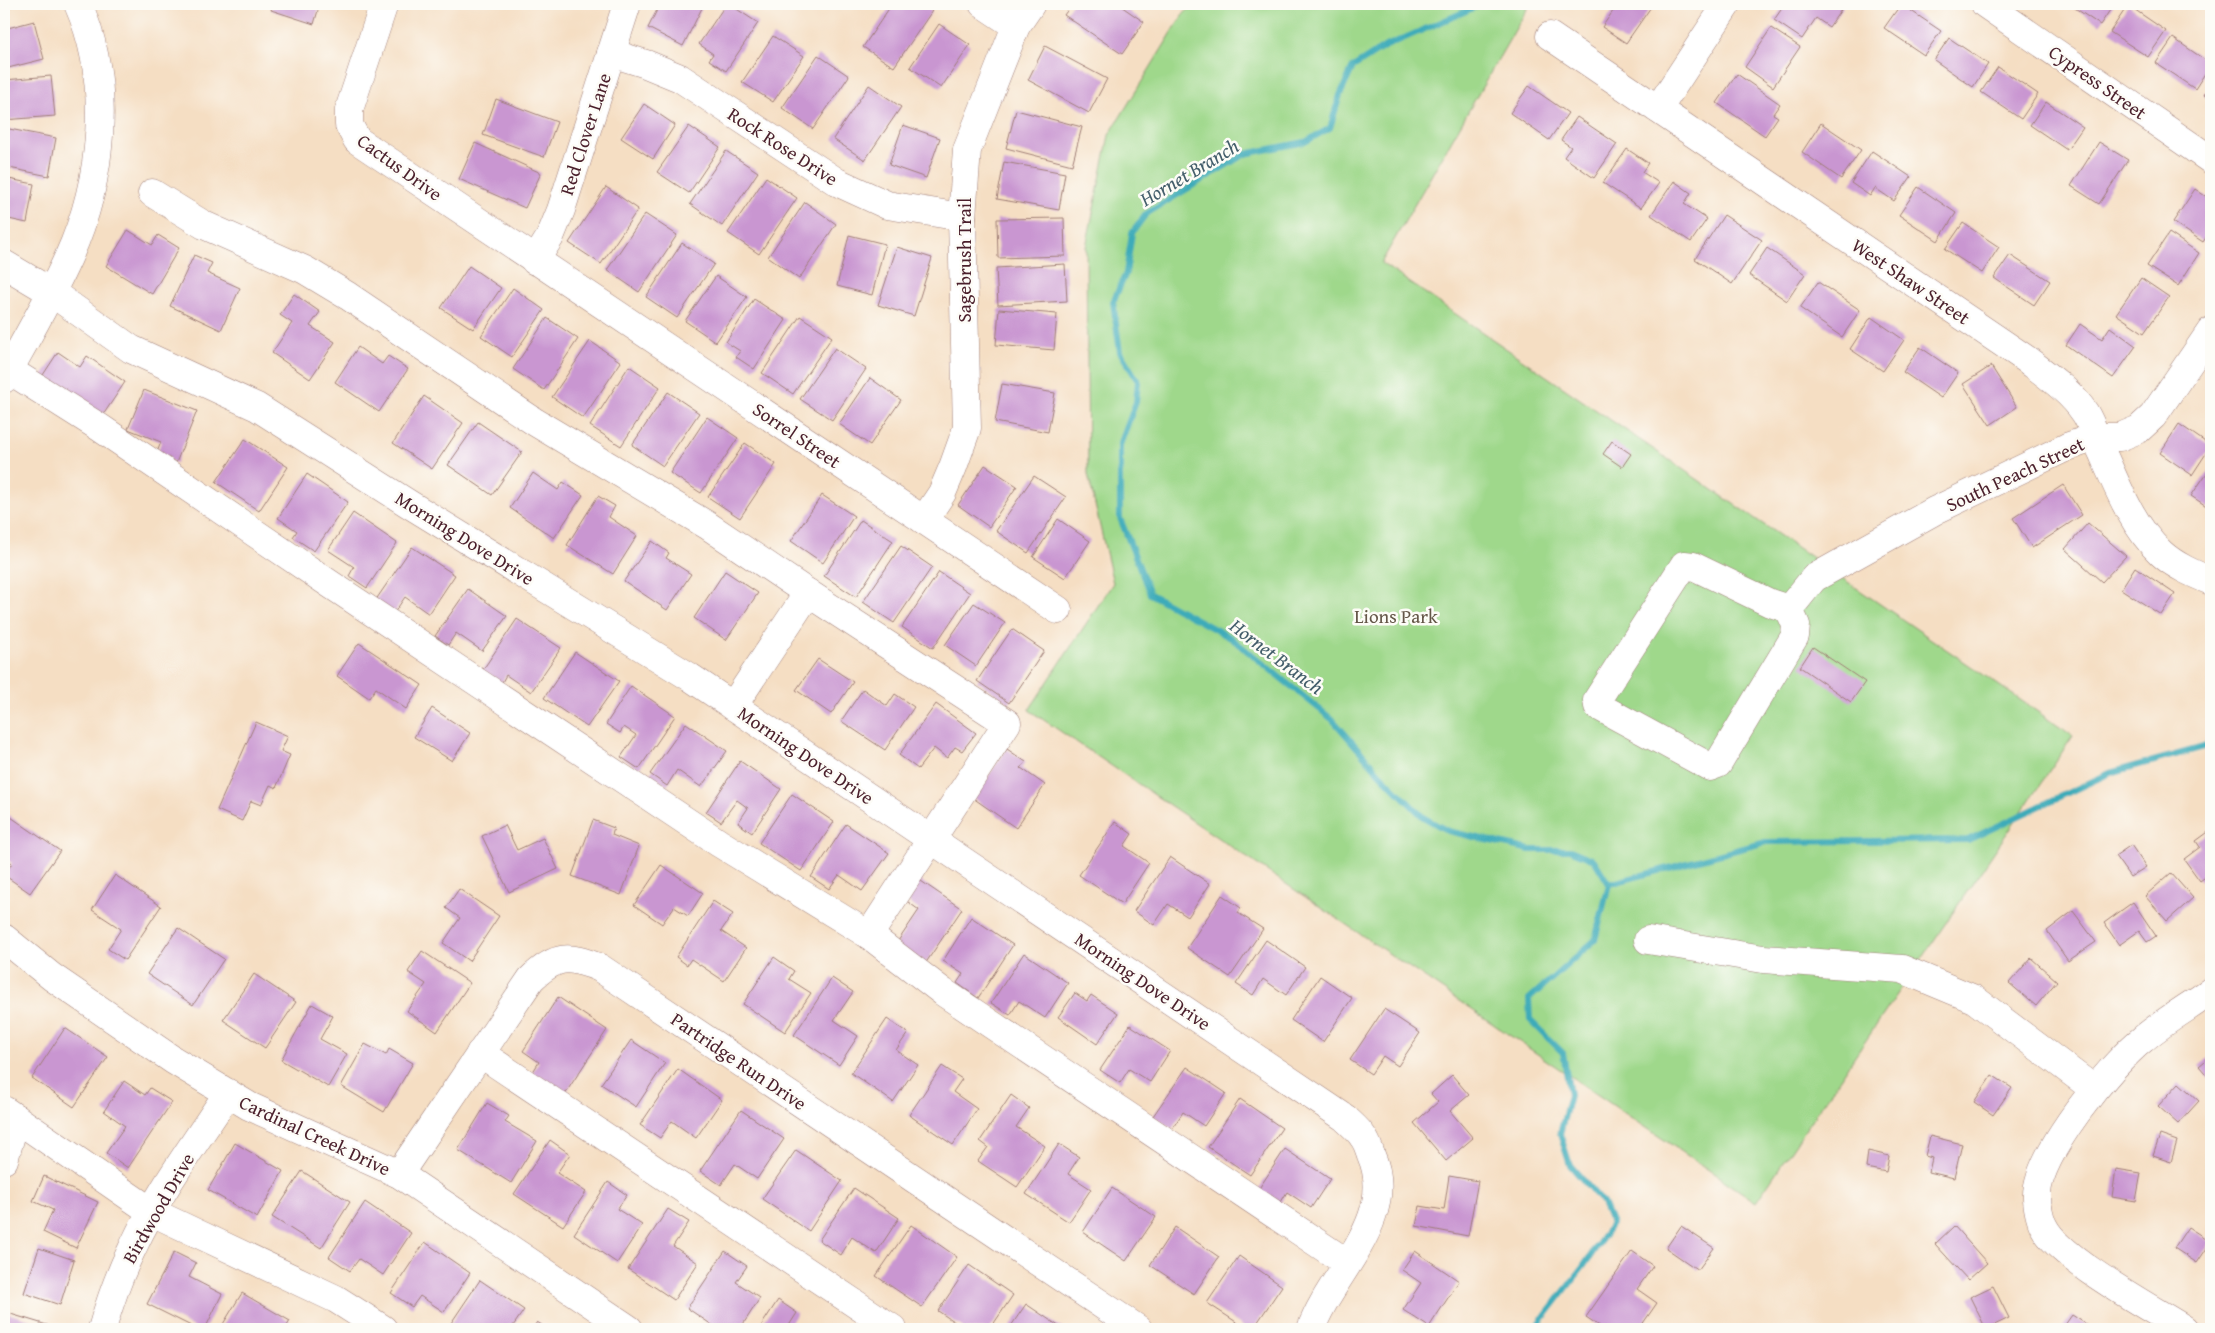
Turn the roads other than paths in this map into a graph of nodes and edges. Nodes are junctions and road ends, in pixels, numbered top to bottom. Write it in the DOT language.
graph roads {
  1 [pos="78,4"];
  2 [pos="384,4"];
  3 [pos="627,4"];
  4 [pos="983,4"];
  5 [pos="1031,4"];
  6 [pos="1727,4"];
  7 [pos="1985,4"];
  8 [pos="1016,26"];
  9 [pos="1550,36"];
  10 [pos="611,53"];
  11 [pos="1658,109"];
  12 [pos="2211,160"];
  13 [pos="152,193"];
  14 [pos="962,217"];
  15 [pos="535,261"];
  16 [pos="4,264"];
  17 [pos="51,292"];
  18 [pos="2211,331"];
  19 [pos="6,375"];
  20 [pos="2095,437"];
  21 [pos="924,520"];
  22 [pos="2211,581"];
  23 [pos="808,593"];
  24 [pos="1790,609"];
  25 [pos="1058,610"];
  26 [pos="733,706"];
  27 [pos="930,838"];
  28 [pos="869,935"];
  29 [pos="4,938"];
  30 [pos="1648,940"];
  31 [pos="2211,991"];
  32 [pos="480,1053"];
  33 [pos="2094,1090"];
  34 [pos="228,1093"];
  35 [pos="10,1114"];
  36 [pos="4,1160"];
  37 [pos="398,1174"];
  38 [pos="152,1212"];
  39 [pos="1347,1263"];
  40 [pos="102,1329"];
  41 [pos="383,1329"];
  42 [pos="629,1329"];
  43 [pos="893,1329"];
  44 [pos="1138,1329"];
  45 [pos="1311,1329"];
  46 [pos="2184,1329"];
  1 -- 17 [label="street"];
  2 -- 15 [label="street, Cactus Drive"];
  3 -- 10 [label="street, Red Clover Lane"];
  4 -- 8 [label="street"];
  5 -- 8 [label="street, Sagebrush Trail"];
  6 -- 11 [label="street"];
  7 -- 12 [label="street, Cypress Street"];
  8 -- 14 [label="street, Sagebrush Trail"];
  9 -- 11 [label="street, West Shaw Street"];
  10 -- 14 [label="street, Rock Rose Drive"];
  10 -- 15 [label="street, Red Clover Lane"];
  11 -- 20 [label="street, West Shaw Street"];
  13 -- 23 [label="street"];
  14 -- 21 [label="street, Sagebrush Trail"];
  15 -- 21 [label="street, Sorrel Street"];
  16 -- 17 [label="street, Morning Dove Drive"];
  17 -- 19 [label="street"];
  17 -- 26 [label="street, Morning Dove Drive"];
  18 -- 20 [label="street, South Peach Street"];
  19 -- 28 [label="street"];
  20 -- 22 [label="street, West Shaw Street"];
  20 -- 24 [label="street, South Peach Street"];
  21 -- 25 [label="street, Sorrel Street"];
  23 -- 26 [label="street"];
  23 -- 27 [label="street"];
  24 -- 24 [label="street"];
  26 -- 27 [label="street, Morning Dove Drive"];
  27 -- 28 [label="street"];
  27 -- 39 [label="street, Morning Dove Drive"];
  28 -- 39 [label="street"];
  29 -- 34 [label="street, Cardinal Creek Drive"];
  30 -- 33 [label="street"];
  31 -- 33 [label="street"];
  32 -- 37 [label="street, Partridge Run Drive"];
  32 -- 43 [label="street"];
  32 -- 44 [label="street, Partridge Run Drive"];
  33 -- 46 [label="street"];
  34 -- 37 [label="street, Cardinal Creek Drive"];
  34 -- 38 [label="street, Birdwood Drive"];
  35 -- 36 [label="street"];
  35 -- 38 [label="street"];
  37 -- 42 [label="street, Cardinal Creek Drive"];
  38 -- 40 [label="street, Birdwood Drive"];
  38 -- 41 [label="street"];
  39 -- 45 [label="street, Morning Dove Drive"];
}
